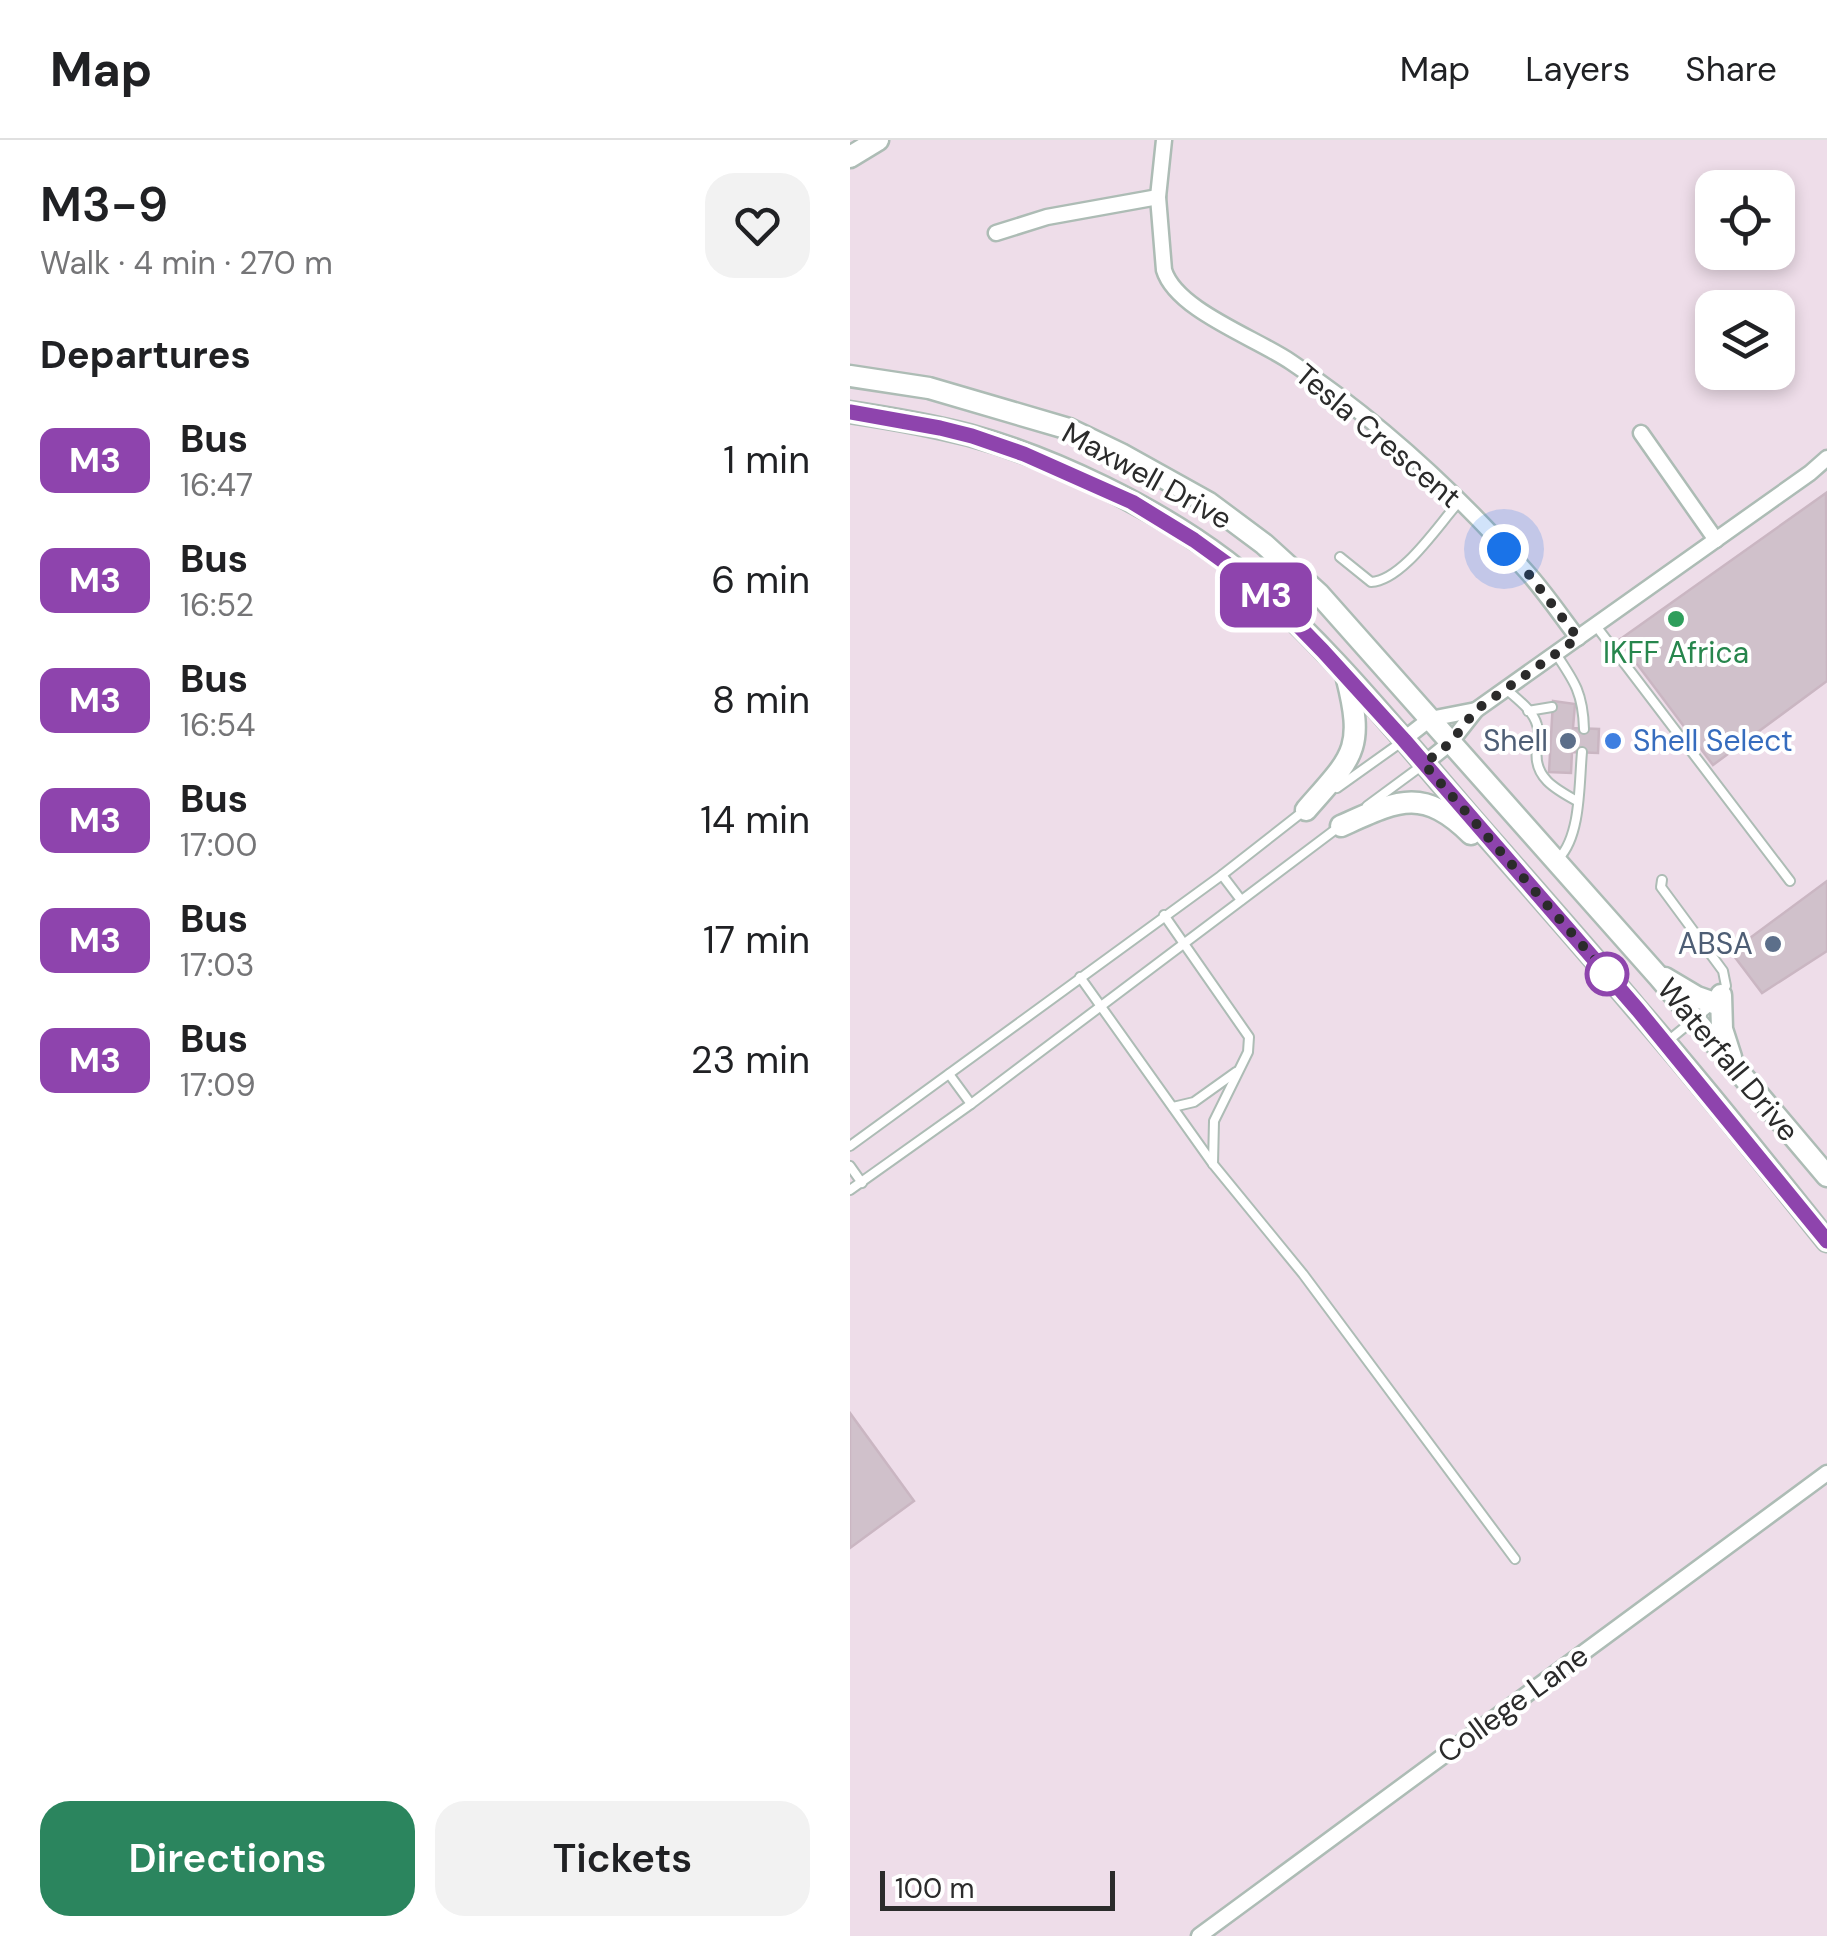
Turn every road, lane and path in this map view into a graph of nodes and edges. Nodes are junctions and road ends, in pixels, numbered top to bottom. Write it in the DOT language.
graph roads {
  1 [pos="878,140"];
  2 [pos="1164,140"];
  3 [pos="850,157"];
  4 [pos="1158,197"];
  5 [pos="996,233"];
  6 [pos="850,376"];
  7 [pos="850,412"];
  8 [pos="1641,433"];
  9 [pos="1827,458"];
  10 [pos="1459,502"];
  11 [pos="1716,540"];
  12 [pos="1340,557"];
  13 [pos="1596,626"];
  14 [pos="1578,638"];
  15 [pos="1556,654"];
  16 [pos="1346,676"];
  17 [pos="1506,688"];
  18 [pos="1552,707"];
  19 [pos="1476,710"];
  20 [pos="1528,710"];
  21 [pos="1430,719"];
  22 [pos="1584,728"];
  23 [pos="1404,740"];
  24 [pos="1450,743"];
  25 [pos="1582,752"];
  26 [pos="1424,764"];
  27 [pos="1577,801"];
  28 [pos="1306,810"];
  29 [pos="1341,826"];
  30 [pos="1506,858"];
  31 [pos="1556,862"];
  32 [pos="1222,874"];
  33 [pos="1662,880"];
  34 [pos="1790,881"];
  35 [pos="1241,900"];
  36 [pos="1164,916"];
  37 [pos="1185,944"];
  38 [pos="1658,976"];
  39 [pos="1080,977"];
  40 [pos="1717,999"];
  41 [pos="1102,1006"];
  42 [pos="1694,1020"];
  43 [pos="1666,1043"];
  44 [pos="1734,1065"];
  45 [pos="1239,1069"];
  46 [pos="949,1074"];
  47 [pos="971,1104"];
  48 [pos="1173,1107"];
  49 [pos="850,1146"];
  50 [pos="1214,1164"];
  51 [pos="850,1166"];
  52 [pos="1827,1176"];
  53 [pos="862,1184"];
  54 [pos="850,1190"];
  55 [pos="1827,1241"];
  56 [pos="1827,1473"];
  57 [pos="1515,1559"];
  58 [pos="1199,1936"];
  1 -- 3 [label="main road"];
  2 -- 4 [label="street, Tesla Crescent"];
  4 -- 5 [label="street"];
  4 -- 10 [label="street, Tesla Crescent"];
  6 -- 21 [label="main road, Maxwell Drive"];
  7 -- 16 [label="main road, Maxwell Drive"];
  8 -- 11 [label="street"];
  9 -- 11 [label="street"];
  10 -- 12 [label="lane"];
  10 -- 14 [label="street, Tesla Crescent"];
  11 -- 13 [label="street"];
  13 -- 14 [label="street"];
  13 -- 34 [label="lane"];
  14 -- 15 [label="street"];
  15 -- 17 [label="street"];
  15 -- 22 [label="lane"];
  16 -- 23 [label="main road, Maxwell Drive"];
  16 -- 28 [label="main road"];
  17 -- 19 [label="street"];
  17 -- 20 [label="lane"];
  18 -- 20 [label="lane"];
  19 -- 21 [label="street"];
  19 -- 24 [label="street"];
  20 -- 27 [label="lane"];
  21 -- 23 [label="street"];
  21 -- 24 [label="main road, Waterfall Drive"];
  23 -- 26 [label="main road, Waterfall Drive"];
  23 -- 28 [label="lane"];
  24 -- 26 [label="street"];
  24 -- 31 [label="main road, Waterfall Drive"];
  25 -- 27 [label="lane"];
  26 -- 29 [label="lane"];
  26 -- 30 [label="main road, Waterfall Drive"];
  27 -- 31 [label="lane"];
  28 -- 32 [label="lane"];
  29 -- 30 [label="main road"];
  29 -- 35 [label="lane"];
  30 -- 43 [label="main road, Waterfall Drive"];
  31 -- 38 [label="main road, Waterfall Drive"];
  32 -- 35 [label="lane"];
  32 -- 36 [label="lane"];
  33 -- 40 [label="lane"];
  35 -- 37 [label="lane"];
  36 -- 37 [label="lane"];
  36 -- 39 [label="lane"];
  37 -- 41 [label="lane"];
  37 -- 45 [label="lane"];
  38 -- 40 [label="main road"];
  38 -- 42 [label="main road, Waterfall Drive"];
  39 -- 41 [label="lane"];
  39 -- 46 [label="lane"];
  40 -- 42 [label="lane"];
  40 -- 44 [label="main road"];
  41 -- 47 [label="lane"];
  41 -- 48 [label="lane"];
  42 -- 43 [label="lane"];
  42 -- 44 [label="main road, Waterfall Drive"];
  43 -- 55 [label="main road, Waterfall Drive"];
  44 -- 52 [label="main road, Waterfall Drive"];
  45 -- 48 [label="lane"];
  45 -- 50 [label="lane"];
  46 -- 47 [label="lane"];
  46 -- 49 [label="lane"];
  47 -- 53 [label="lane"];
  48 -- 50 [label="lane"];
  50 -- 57 [label="lane"];
  51 -- 53 [label="lane"];
  53 -- 54 [label="lane"];
  56 -- 58 [label="street, College Lane"];
}
